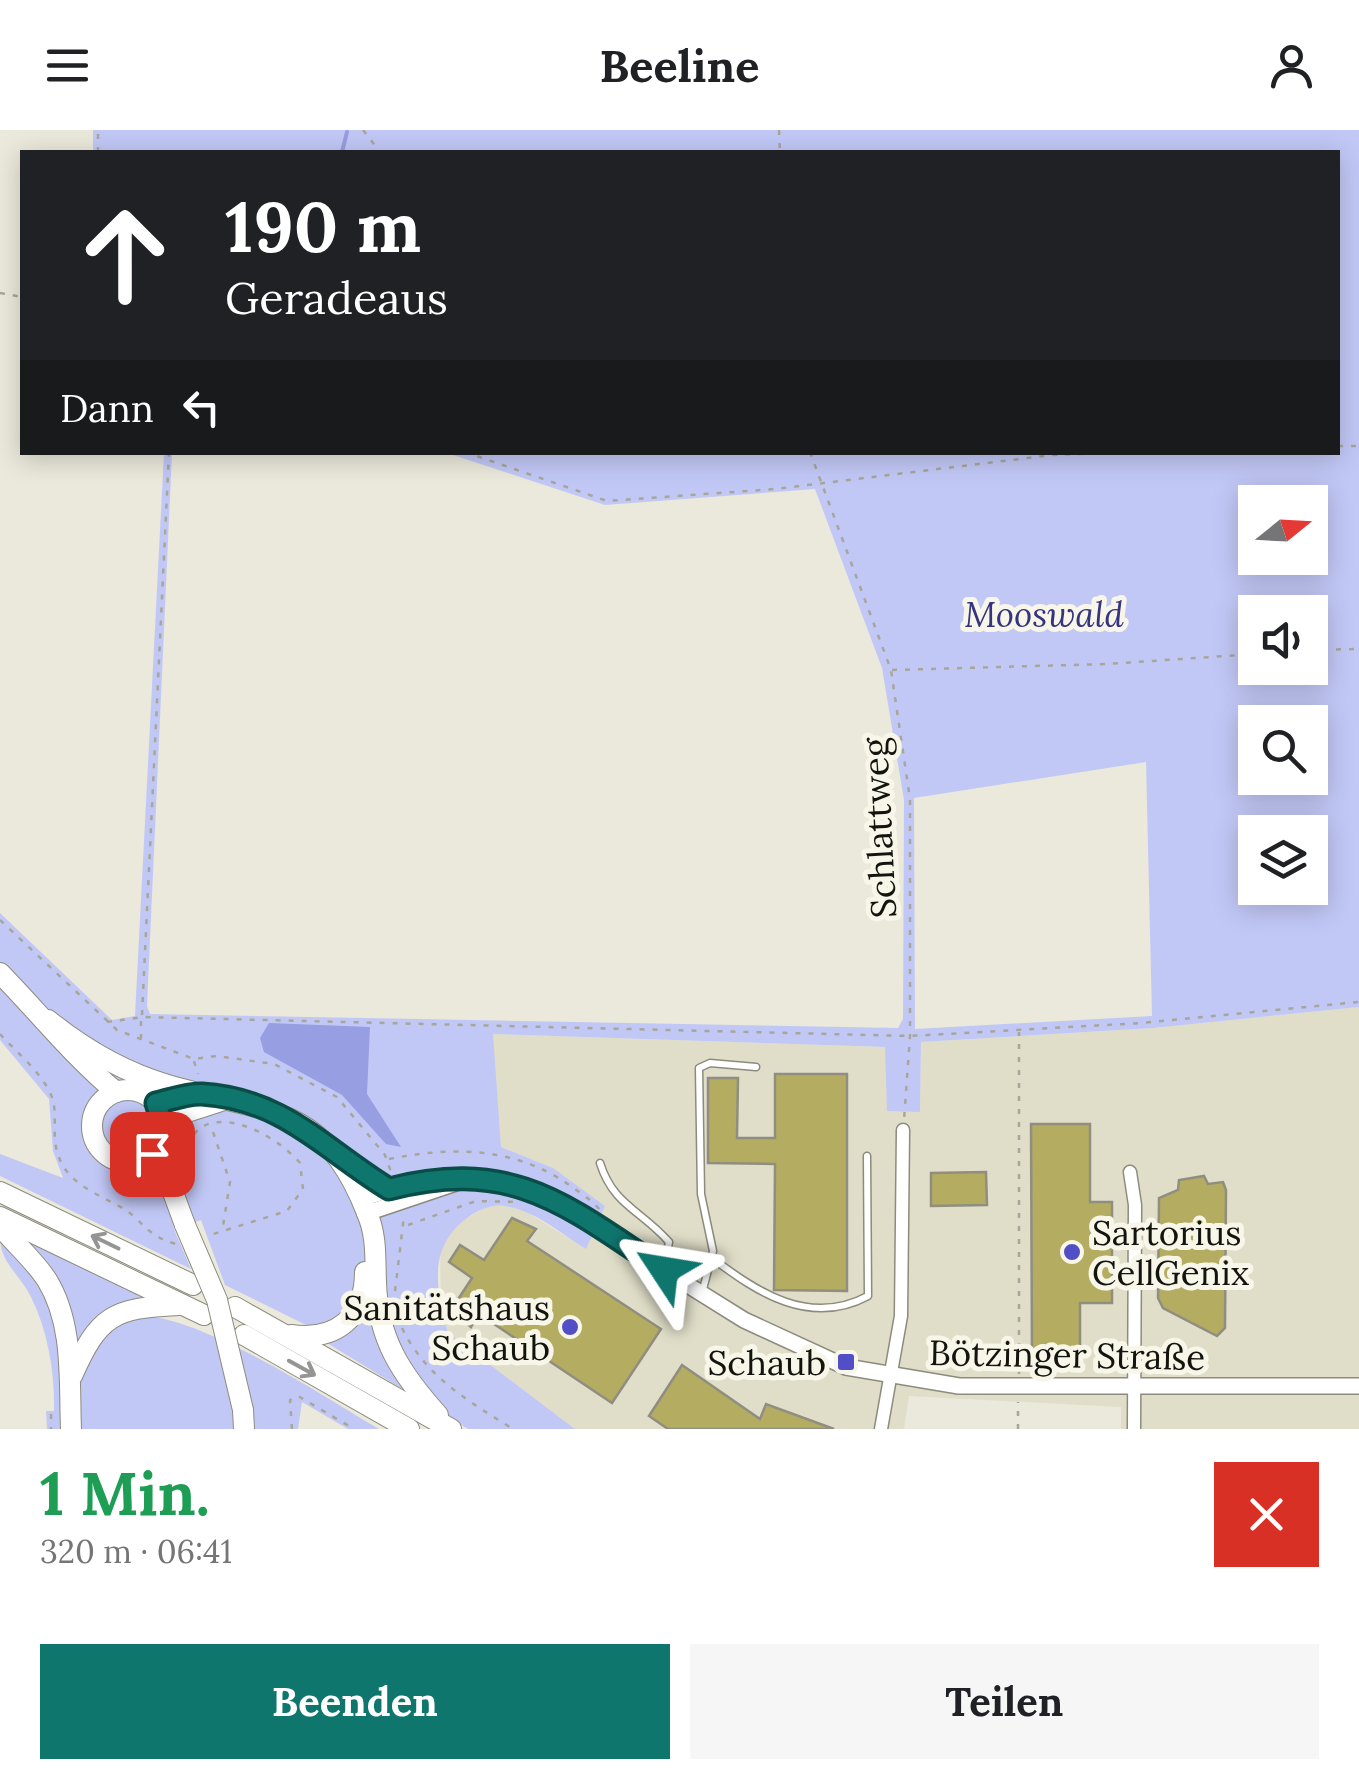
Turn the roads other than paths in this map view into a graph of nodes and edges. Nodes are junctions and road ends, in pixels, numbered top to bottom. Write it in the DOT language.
graph roads {
  1 [pos="0,973"];
  2 [pos="48,1020"];
  3 [pos="75,1056"];
  4 [pos="756,1067"];
  5 [pos="198,1084"];
  6 [pos="116,1092"];
  7 [pos="226,1099"];
  8 [pos="156,1103"];
  9 [pos="95,1110"];
  10 [pos="903,1130"];
  11 [pos="160,1139"];
  12 [pos="339,1156"];
  13 [pos="867,1156"];
  14 [pos="135,1162"];
  15 [pos="600,1163"];
  16 [pos="1130,1172"];
  17 [pos="464,1179"];
  18 [pos="391,1184"];
  19 [pos="0,1192"];
  20 [pos="174,1202"];
  21 [pos="364,1206"];
  22 [pos="0,1217"];
  23 [pos="0,1226"];
  24 [pos="712,1258"];
  25 [pos="664,1270"];
  26 [pos="702,1294"];
  27 [pos="194,1301"];
  28 [pos="235,1307"];
  29 [pos="284,1334"];
  30 [pos="244,1336"];
  31 [pos="72,1376"];
  32 [pos="891,1377"];
  33 [pos="1359,1386"];
  34 [pos="1134,1389"];
  35 [pos="243,1420"];
  36 [pos="71,1429"];
  37 [pos="409,1429"];
  38 [pos="450,1429"];
  39 [pos="881,1429"];
  40 [pos="1134,1429"];
  1 -- 2 [label="main road"];
  2 -- 3 [label="main road"];
  2 -- 5 [label="main road"];
  3 -- 6 [label="main road"];
  3 -- 9 [label="main road"];
  4 -- 24 [label="lane"];
  5 -- 7 [label="main road"];
  5 -- 8 [label="main road"];
  6 -- 8 [label="main road"];
  6 -- 9 [label="main road"];
  7 -- 11 [label="main road"];
  7 -- 12 [label="main road"];
  8 -- 11 [label="main road"];
  9 -- 14 [label="main road"];
  10 -- 32 [label="street"];
  11 -- 14 [label="main road"];
  11 -- 20 [label="main road"];
  12 -- 18 [label="street"];
  12 -- 21 [label="main road"];
  13 -- 24 [label="lane"];
  14 -- 20 [label="main road"];
  15 -- 25 [label="lane"];
  16 -- 34 [label="street"];
  17 -- 18 [label="street, Bötzinger Straße"];
  17 -- 21 [label="street, Bötzinger Straße"];
  17 -- 25 [label="street, Bötzinger Straße"];
  18 -- 21 [label="street, Bötzinger Straße"];
  27 -- 19 [label="main road, one-way"];
  20 -- 35 [label="main road, bridge"];
  21 -- 29 [label="main road"];
  21 -- 38 [label="main road"];
  22 -- 27 [label="main road"];
  23 -- 31 [label="main road"];
  24 -- 26 [label="lane"];
  25 -- 26 [label="street, Bötzinger Straße"];
  26 -- 32 [label="street, Bötzinger Straße"];
  27 -- 31 [label="main road"];
  28 -- 29 [label="main road"];
  29 -- 38 [label="main road"];
  30 -- 37 [label="main road, one-way"];
  31 -- 36 [label="main road"];
  32 -- 34 [label="street, Bötzinger Straße"];
  32 -- 39 [label="street"];
  33 -- 34 [label="street, Bötzinger Straße"];
  34 -- 40 [label="street"];
}
